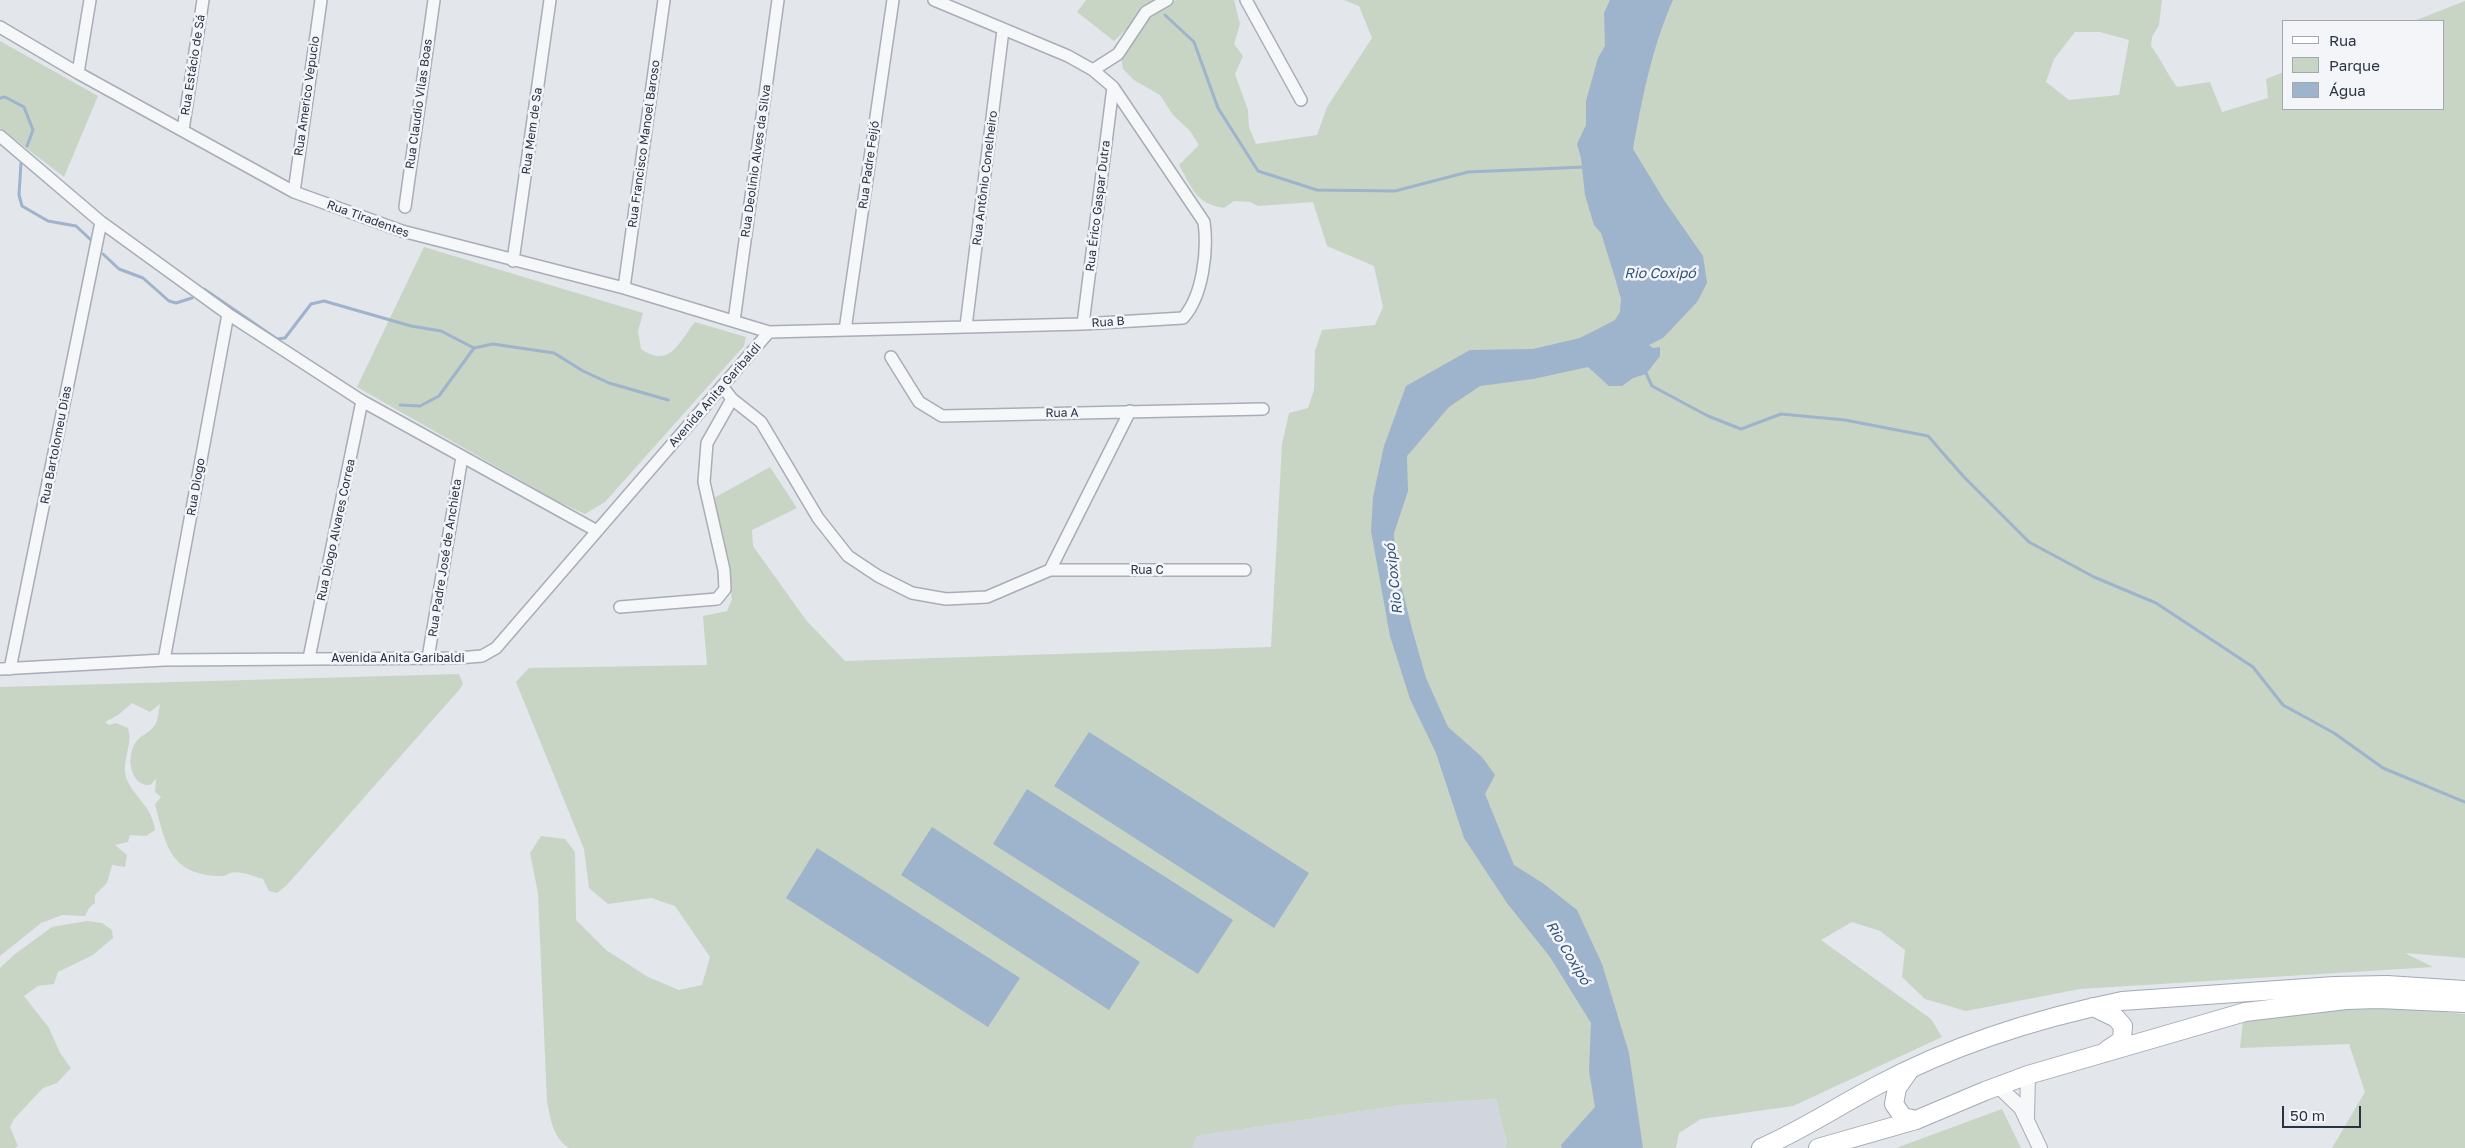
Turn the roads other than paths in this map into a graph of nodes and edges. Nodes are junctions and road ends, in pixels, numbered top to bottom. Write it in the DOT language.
graph roads {
  1 [pos="90,0"];
  2 [pos="204,0"];
  3 [pos="321,0"];
  4 [pos="434,0"];
  5 [pos="550,0"];
  6 [pos="664,0"];
  7 [pos="778,0"];
  8 [pos="893,0"];
  9 [pos="934,0"];
  10 [pos="1167,0"];
  11 [pos="1246,0"];
  12 [pos="959,4"];
  13 [pos="0,27"];
  14 [pos="1003,30"];
  15 [pos="1093,70"];
  16 [pos="78,73"];
  17 [pos="1112,87"];
  18 [pos="1301,100"];
  19 [pos="183,130"];
  20 [pos="0,136"];
  21 [pos="294,192"];
  22 [pos="405,207"];
  23 [pos="101,222"];
  24 [pos="513,261"];
  25 [pos="624,288"];
  26 [pos="228,314"];
  27 [pos="734,321"];
  28 [pos="1082,324"];
  29 [pos="966,326"];
  30 [pos="845,330"];
  31 [pos="769,332"];
  32 [pos="891,357"];
  33 [pos="722,386"];
  34 [pos="732,399"];
  35 [pos="362,401"];
  36 [pos="1263,409"];
  37 [pos="1130,411"];
  38 [pos="462,457"];
  39 [pos="597,531"];
  40 [pos="1050,570"];
  41 [pos="1245,570"];
  42 [pos="620,607"];
  43 [pos="309,658"];
  44 [pos="428,658"];
  45 [pos="164,660"];
  46 [pos="5,669"];
  47 [pos="2465,990"];
  48 [pos="2465,1004"];
  49 [pos="2093,1007"];
  50 [pos="2100,1054"];
  51 [pos="1910,1069"];
  52 [pos="2028,1075"];
  53 [pos="1998,1086"];
  54 [pos="2027,1118"];
  55 [pos="1916,1120"];
  56 [pos="1761,1148"];
  57 [pos="1818,1148"];
  58 [pos="2040,1148"];
  1 -- 16 [label="street"];
  2 -- 19 [label="street, Rua Estácio de Sá"];
  3 -- 21 [label="street, Rua Americo Vepucio"];
  4 -- 22 [label="street, Rua Claudio Vilas Boas"];
  5 -- 24 [label="street, Rua Mem de Sa"];
  6 -- 25 [label="street, Rua Francisco Manoel Baroso"];
  7 -- 27 [label="street, Rua Deolinio Alves da Silva"];
  8 -- 30 [label="street, Rua Padre Feijó"];
  9 -- 12 [label="street"];
  10 -- 15 [label="street"];
  11 -- 18 [label="street"];
  12 -- 14 [label="street"];
  13 -- 16 [label="street, Rua Tiradentes"];
  14 -- 15 [label="street"];
  14 -- 29 [label="street, Rua Antônio Conelheiro"];
  15 -- 17 [label="street"];
  16 -- 19 [label="street, Rua Tiradentes"];
  17 -- 28 [label="street, Rua Érico Gaspar Dutra"];
  17 -- 28 [label="street, Rua B"];
  19 -- 21 [label="street, Rua Tiradentes"];
  20 -- 23 [label="street"];
  21 -- 24 [label="street, Rua Tiradentes"];
  23 -- 26 [label="street"];
  23 -- 46 [label="street, Rua Bartolomeu Dias"];
  24 -- 25 [label="street, Rua Tiradentes"];
  25 -- 27 [label="street, Rua Tiradentes"];
  26 -- 35 [label="street"];
  26 -- 45 [label="street, Rua Diogo"];
  27 -- 31 [label="street, Rua Tiradentes"];
  28 -- 29 [label="street, Rua B"];
  29 -- 30 [label="street, Rua B"];
  30 -- 31 [label="street, Rua B"];
  31 -- 33 [label="street, Avenida Anita Garibaldi"];
  32 -- 37 [label="street, Rua A"];
  33 -- 34 [label="street"];
  33 -- 39 [label="street, Avenida Anita Garibaldi"];
  34 -- 40 [label="street"];
  34 -- 42 [label="street"];
  35 -- 38 [label="street"];
  35 -- 43 [label="street, Rua Diogo Alvares Correa"];
  36 -- 37 [label="street, Rua A"];
  37 -- 40 [label="street"];
  38 -- 39 [label="street"];
  38 -- 44 [label="street, Rua Padre José de Anchieta"];
  39 -- 44 [label="street, Avenida Anita Garibaldi"];
  40 -- 41 [label="street, Rua C"];
  43 -- 44 [label="street, Avenida Anita Garibaldi"];
  43 -- 45 [label="street, Avenida Anita Garibaldi"];
  45 -- 46 [label="street, Avenida Anita Garibaldi"];
  47 -- 49 [label="main road"];
  48 -- 50 [label="main road"];
  49 -- 50 [label="main road"];
  49 -- 51 [label="main road"];
  50 -- 52 [label="main road"];
  51 -- 55 [label="main road"];
  51 -- 56 [label="main road"];
  52 -- 53 [label="main road"];
  52 -- 54 [label="street"];
  53 -- 54 [label="street"];
  53 -- 55 [label="main road"];
  54 -- 58 [label="street"];
  55 -- 57 [label="main road"];
}
